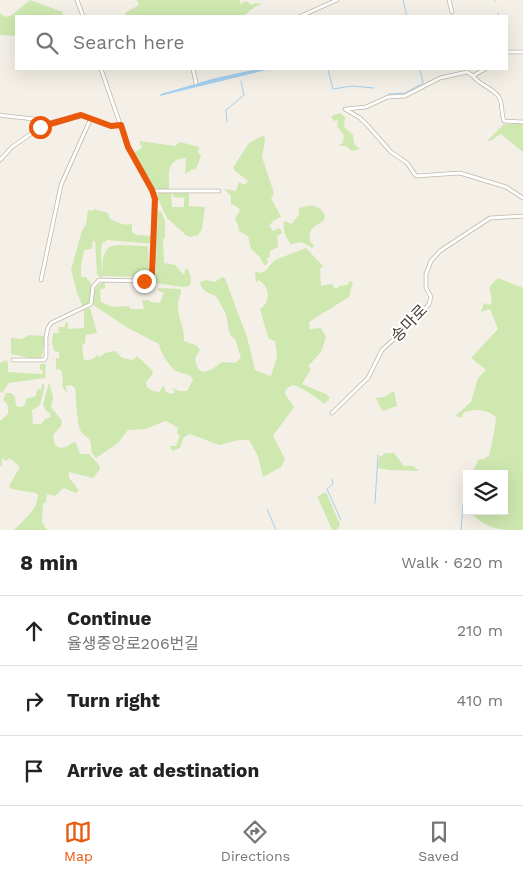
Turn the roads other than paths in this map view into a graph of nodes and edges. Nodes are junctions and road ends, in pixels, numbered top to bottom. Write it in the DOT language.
graph roads {
  1 [pos="77,0"];
  2 [pos="337,0"];
  3 [pos="449,0"];
  4 [pos="452,12"];
  5 [pos="83,15"];
  6 [pos="303,15"];
  7 [pos="508,52"];
  8 [pos="523,52"];
  9 [pos="101,70"];
  10 [pos="193,70"];
  11 [pos="483,70"];
  12 [pos="473,76"];
  13 [pos="196,83"];
  14 [pos="0,115"];
  15 [pos="90,118"];
  16 [pos="523,122"];
  17 [pos="45,124"];
  18 [pos="121,125"];
  19 [pos="0,160"];
  20 [pos="152,190"];
  21 [pos="219,192"];
  22 [pos="523,198"];
  23 [pos="523,216"];
  24 [pos="41,280"];
  25 [pos="13,360"];
  26 [pos="332,414"];
  1 -- 5 [label="street"];
  2 -- 6 [label="street"];
  3 -- 4 [label="street"];
  7 -- 8 [label="street"];
  9 -- 18 [label="street"];
  10 -- 13 [label="street"];
  11 -- 12 [label="street"];
  12 -- 16 [label="street"];
  12 -- 22 [label="street"];
  14 -- 17 [label="street"];
  15 -- 17 [label="street"];
  15 -- 18 [label="street"];
  15 -- 24 [label="street"];
  17 -- 19 [label="street"];
  18 -- 20 [label="street"];
  20 -- 21 [label="street"];
  20 -- 25 [label="street"];
  23 -- 26 [label="street, 송마로"];
}
